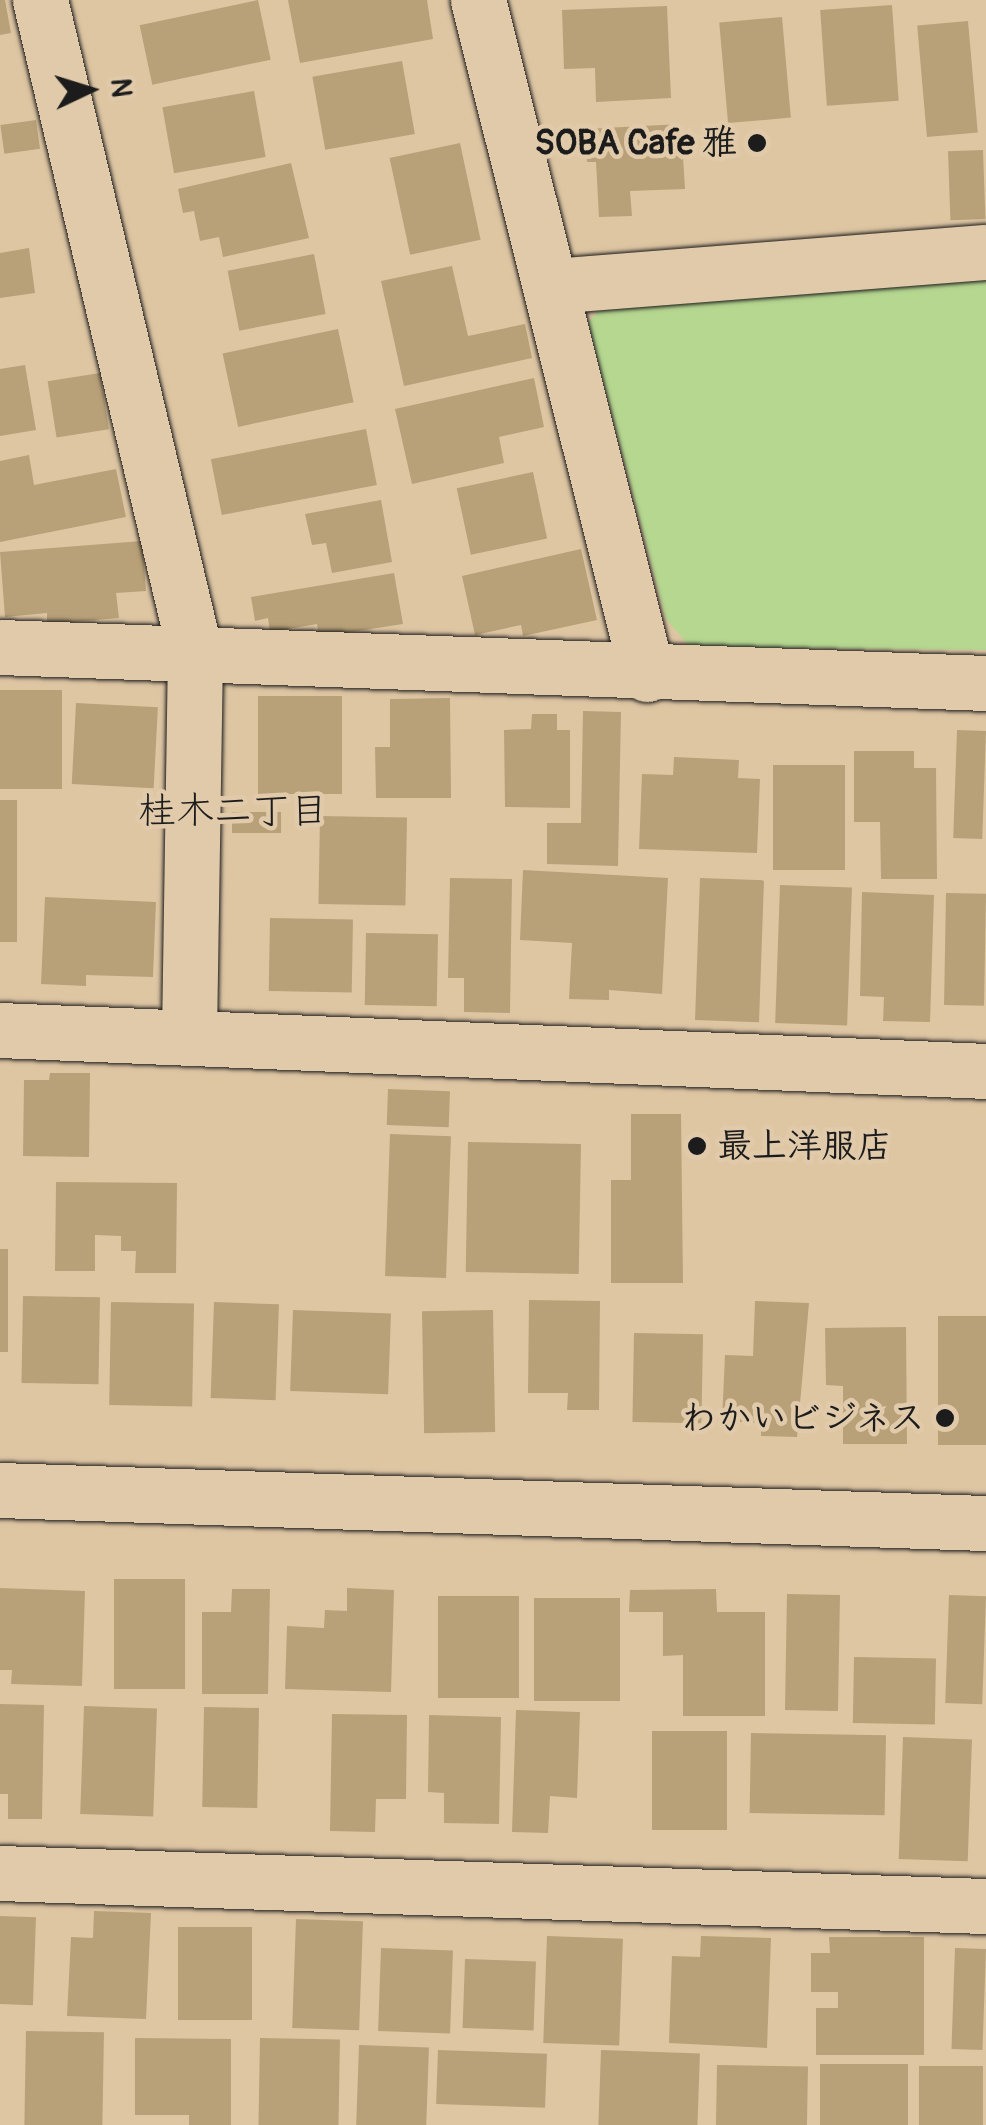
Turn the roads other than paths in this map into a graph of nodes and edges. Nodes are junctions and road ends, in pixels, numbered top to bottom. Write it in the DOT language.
graph roads {
  1 [pos="40,0"];
  2 [pos="478,0"];
  3 [pos="986,252"];
  4 [pos="552,286"];
  5 [pos="0,647"];
  6 [pos="195,653"];
  7 [pos="647,674"];
  8 [pos="986,683"];
  9 [pos="0,1030"];
  10 [pos="189,1038"];
  11 [pos="986,1071"];
  12 [pos="0,1490"];
  13 [pos="986,1522"];
  14 [pos="0,1873"];
  15 [pos="986,1906"];
  1 -- 6 [label="street"];
  2 -- 4 [label="street"];
  3 -- 4 [label="street"];
  4 -- 7 [label="street"];
  5 -- 6 [label="street"];
  6 -- 7 [label="street"];
  6 -- 10 [label="street"];
  7 -- 8 [label="street"];
  9 -- 10 [label="street"];
  10 -- 11 [label="street"];
  12 -- 13 [label="street"];
  14 -- 15 [label="street"];
}
